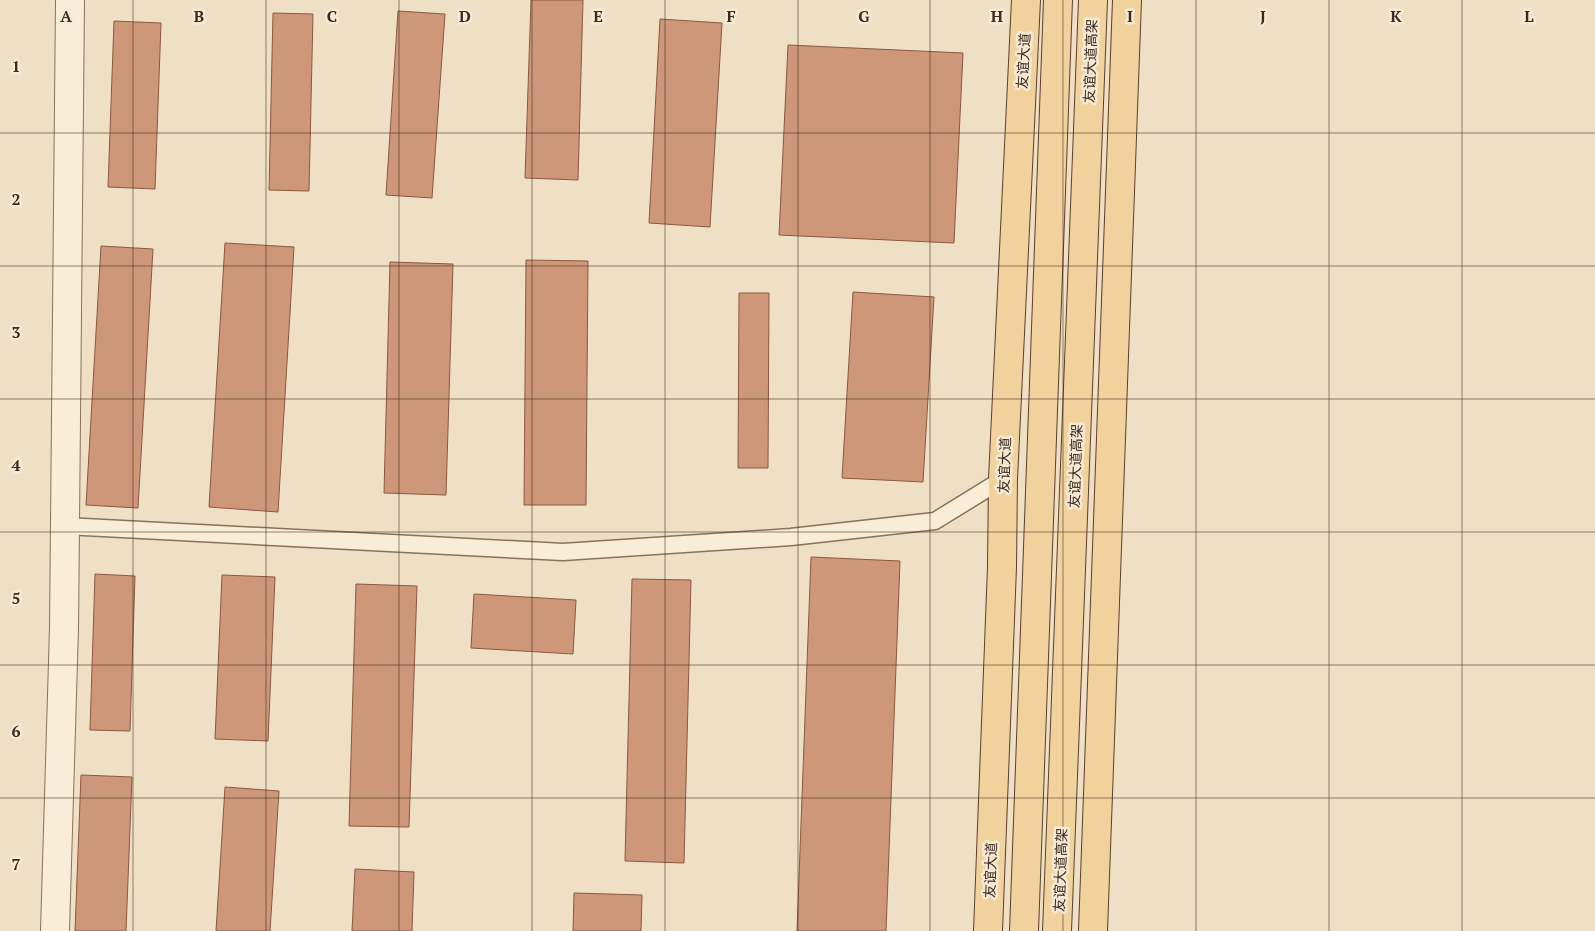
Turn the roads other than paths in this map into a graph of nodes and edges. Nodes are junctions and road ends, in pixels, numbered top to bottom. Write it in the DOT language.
graph roads {
  1 [pos="70,0"];
  2 [pos="1026,0"];
  3 [pos="1058,0"];
  4 [pos="1093,0"];
  5 [pos="1128,0"];
  6 [pos="1003,479"];
  7 [pos="65,526"];
  8 [pos="55,931"];
  9 [pos="988,931"];
  10 [pos="1024,931"];
  11 [pos="1057,931"];
  12 [pos="1093,931"];
  1 -- 7 [label="street"];
  2 -- 6 [label="main road, 友谊大道"];
  3 -- 10 [label="main road"];
  4 -- 11 [label="main road, 友谊大道高架"];
  5 -- 12 [label="main road"];
  6 -- 7 [label="lane"];
  6 -- 9 [label="main road, 友谊大道"];
  7 -- 8 [label="street"];
}
